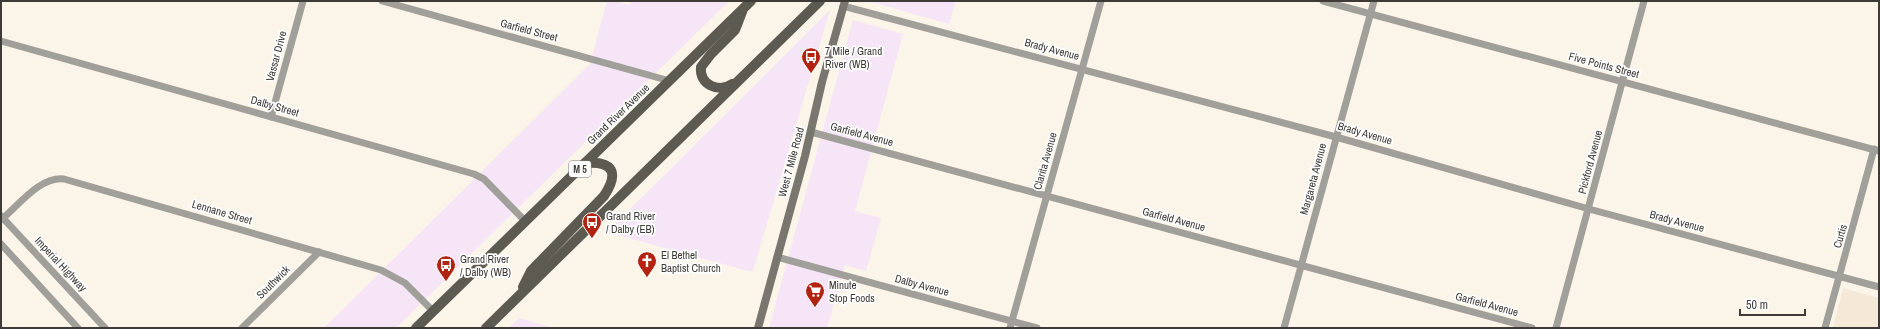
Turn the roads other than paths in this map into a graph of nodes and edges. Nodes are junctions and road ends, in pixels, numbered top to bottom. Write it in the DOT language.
graph roads {
  1 [pos="303,1"];
  2 [pos="382,1"];
  3 [pos="751,1"];
  4 [pos="820,1"];
  5 [pos="1101,1"];
  6 [pos="1323,1"];
  7 [pos="1374,1"];
  8 [pos="1644,1"];
  9 [pos="844,4"];
  10 [pos="742,10"];
  11 [pos="1370,14"];
  12 [pos="1,41"];
  13 [pos="1083,69"];
  14 [pos="740,80"];
  15 [pos="670,81"];
  16 [pos="1622,82"];
  17 [pos="271,117"];
  18 [pos="811,132"];
  19 [pos="1336,137"];
  20 [pos="1876,150"];
  21 [pos="586,164"];
  22 [pos="1046,196"];
  23 [pos="1589,209"];
  24 [pos="2,218"];
  25 [pos="526,222"];
  26 [pos="1,244"];
  27 [pos="319,252"];
  28 [pos="777,257"];
  29 [pos="1301,265"];
  30 [pos="1840,276"];
  31 [pos="1879,287"];
  32 [pos="520,295"];
  33 [pos="433,311"];
  34 [pos="1011,325"];
  35 [pos="78,328"];
  36 [pos="105,328"];
  37 [pos="242,328"];
  38 [pos="416,328"];
  39 [pos="486,328"];
  40 [pos="758,328"];
  41 [pos="1037,328"];
  42 [pos="1284,328"];
  43 [pos="1532,328"];
  44 [pos="1556,328"];
  45 [pos="1825,328"];
  1 -- 17 [label="street, Vassar Drive"];
  2 -- 15 [label="street, Garfield Street"];
  3 -- 10 [label="main road, Grand River Avenue / M 5"];
  4 -- 14 [label="main road"];
  5 -- 13 [label="street, Clarita Avenue"];
  6 -- 11 [label="street, Five Points Street"];
  7 -- 11 [label="street, Margareta Avenue"];
  8 -- 16 [label="street, Pickford Avenue"];
  9 -- 13 [label="street, Brady Avenue"];
  9 -- 18 [label="main road, West 7 Mile Road"];
  10 -- 14 [label="main road"];
  10 -- 15 [label="main road, Grand River Avenue / M 5"];
  11 -- 16 [label="street, Five Points Street"];
  11 -- 19 [label="street, Margareta Avenue"];
  12 -- 17 [label="street, Dalby Street"];
  13 -- 19 [label="street, Brady Avenue"];
  13 -- 22 [label="street, Clarita Avenue"];
  14 -- 32 [label="main road"];
  15 -- 21 [label="main road, Grand River Avenue / M 5"];
  16 -- 20 [label="street, Five Points Street"];
  16 -- 23 [label="street, Pickford Avenue"];
  17 -- 25 [label="street, Dalby Street"];
  18 -- 22 [label="street, Garfield Avenue"];
  18 -- 28 [label="main road, West 7 Mile Road"];
  19 -- 23 [label="street, Brady Avenue"];
  19 -- 29 [label="street, Margareta Avenue"];
  20 -- 30 [label="street, Curtis"];
  21 -- 25 [label="main road, Grand River Avenue / M 5"];
  21 -- 32 [label="main road"];
  22 -- 29 [label="street, Garfield Avenue"];
  22 -- 34 [label="street, Clarita Avenue"];
  23 -- 30 [label="street, Brady Avenue"];
  23 -- 44 [label="street, Pickford Avenue"];
  24 -- 27 [label="street, Lennane Street"];
  24 -- 36 [label="street, Imperial Highway"];
  25 -- 33 [label="main road, Grand River Avenue / M 5"];
  26 -- 35 [label="street"];
  27 -- 33 [label="street, Lennane Street"];
  27 -- 37 [label="street, Southwick"];
  28 -- 34 [label="street, Dalby Avenue"];
  28 -- 40 [label="main road, West 7 Mile Road"];
  29 -- 42 [label="street, Margareta Avenue"];
  29 -- 43 [label="street, Garfield Avenue"];
  30 -- 31 [label="street, Brady Avenue"];
  30 -- 45 [label="street, Curtis"];
  32 -- 39 [label="main road"];
  33 -- 38 [label="main road, Grand River Avenue / M 5"];
  34 -- 41 [label="street, Dalby Avenue"];
}
